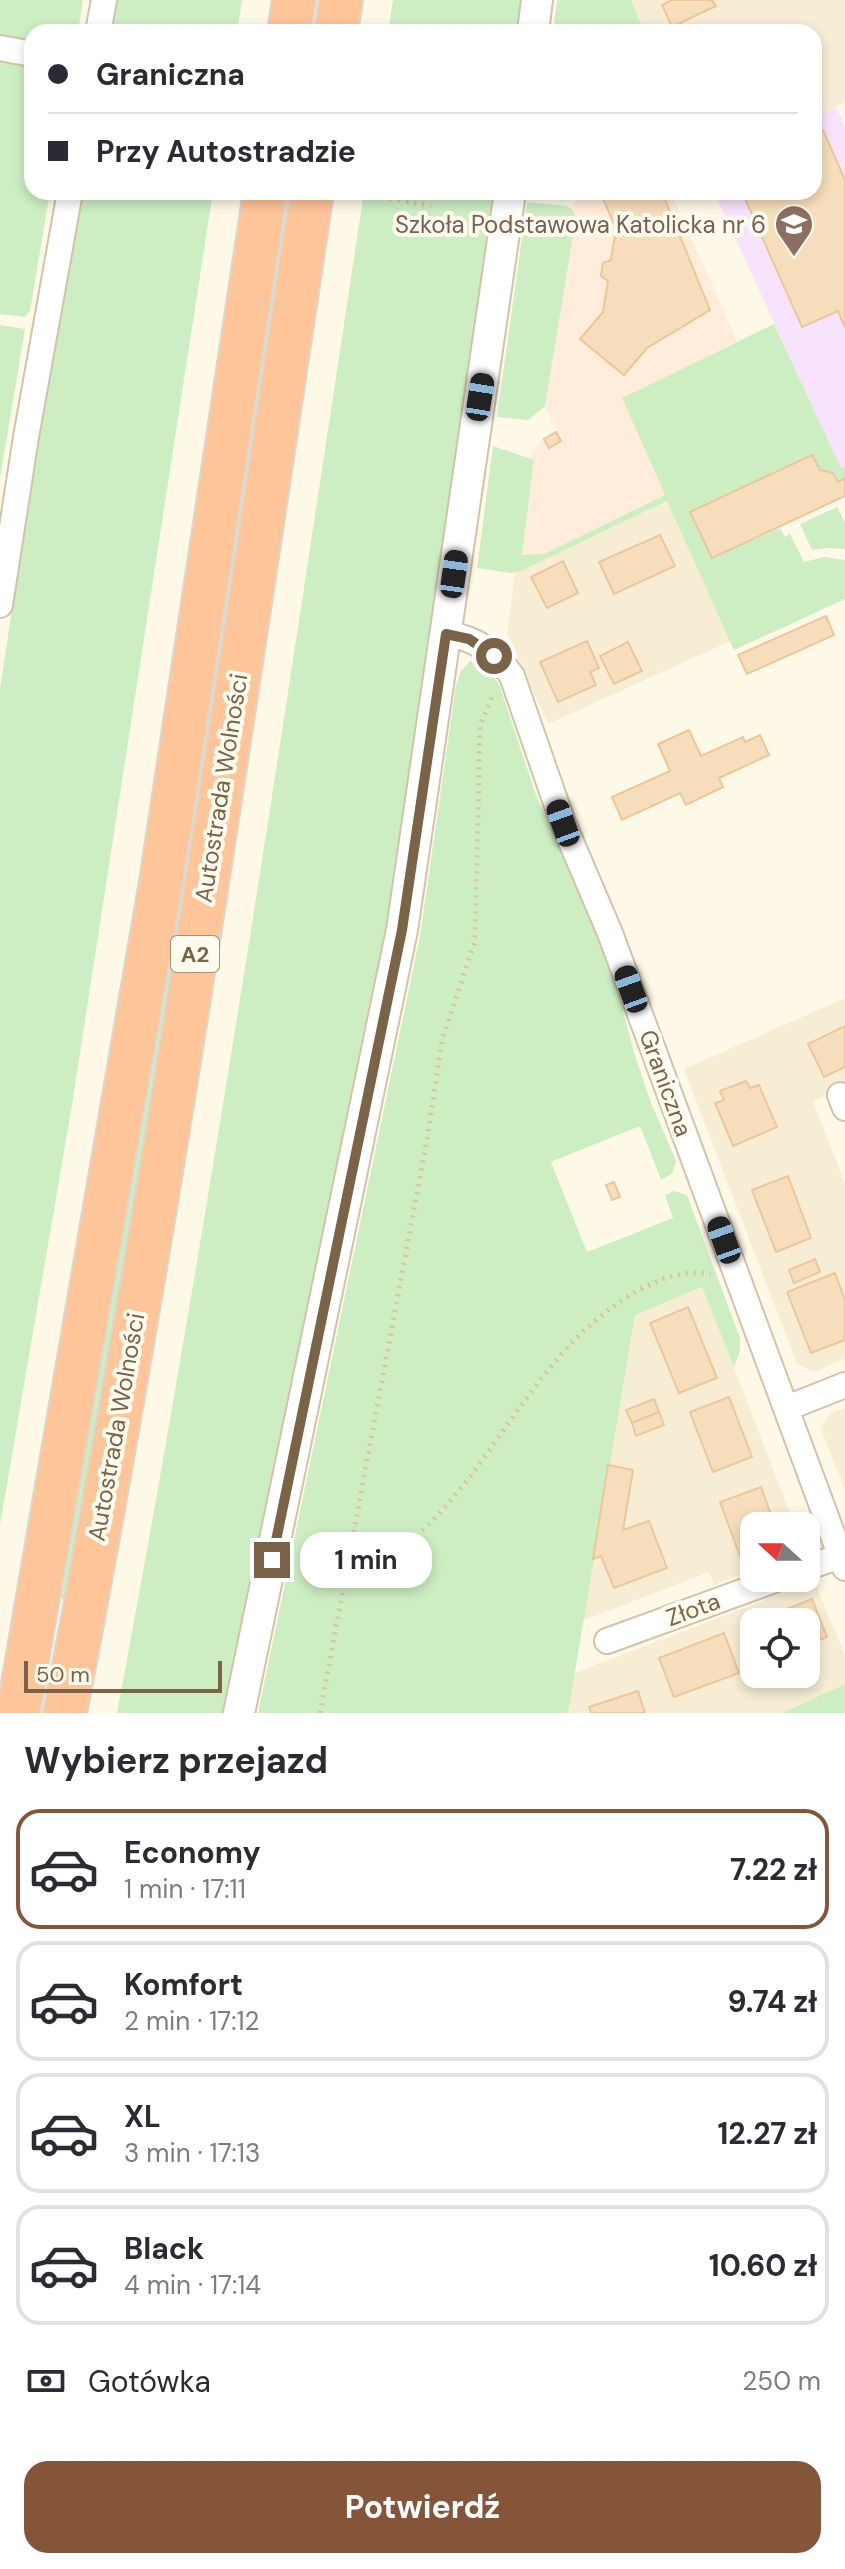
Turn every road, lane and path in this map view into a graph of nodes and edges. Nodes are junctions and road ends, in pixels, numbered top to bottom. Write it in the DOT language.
graph roads {
  1 [pos="104,0"];
  2 [pos="294,0"];
  3 [pos="341,0"];
  4 [pos="537,0"];
  5 [pos="100,24"];
  6 [pos="290,24"];
  7 [pos="337,24"];
  8 [pos="534,24"];
  9 [pos="0,48"];
  10 [pos="24,52"];
  11 [pos="69,200"];
  12 [pos="264,200"];
  13 [pos="311,200"];
  14 [pos="399,200"];
  15 [pos="509,200"];
  16 [pos="431,206"];
  17 [pos="0,605"];
  18 [pos="446,634"];
  19 [pos="504,665"];
  20 [pos="734,1268"];
  21 [pos="845,1385"];
  22 [pos="787,1408"];
  23 [pos="843,1562"];
  24 [pos="820,1566"];
  25 [pos="345,1574"];
  26 [pos="742,1592"];
  27 [pos="607,1641"];
  28 [pos="18,1713"];
  29 [pos="65,1713"];
  30 [pos="239,1713"];
  31 [pos="320,1713"];
  1 -- 5 [label="street"];
  2 -- 6 [label="highway"];
  3 -- 7 [label="highway"];
  4 -- 8 [label="street"];
  9 -- 10 [label="street"];
  11 -- 17 [label="street"];
  12 -- 28 [label="highway, Autostrada Wolności / A2"];
  13 -- 29 [label="highway, Autostrada Wolności / A2"];
  14 -- 16 [label="path"];
  15 -- 18 [label="street"];
  18 -- 19 [label="street, Graniczna"];
  18 -- 30 [label="street"];
  19 -- 20 [label="street, Graniczna"];
  19 -- 25 [label="path"];
  20 -- 22 [label="street, Graniczna"];
  20 -- 25 [label="path"];
  21 -- 22 [label="street"];
  22 -- 23 [label="street, Graniczna"];
  23 -- 24 [label="street"];
  25 -- 31 [label="path"];
  26 -- 27 [label="street, Złota"];
}
